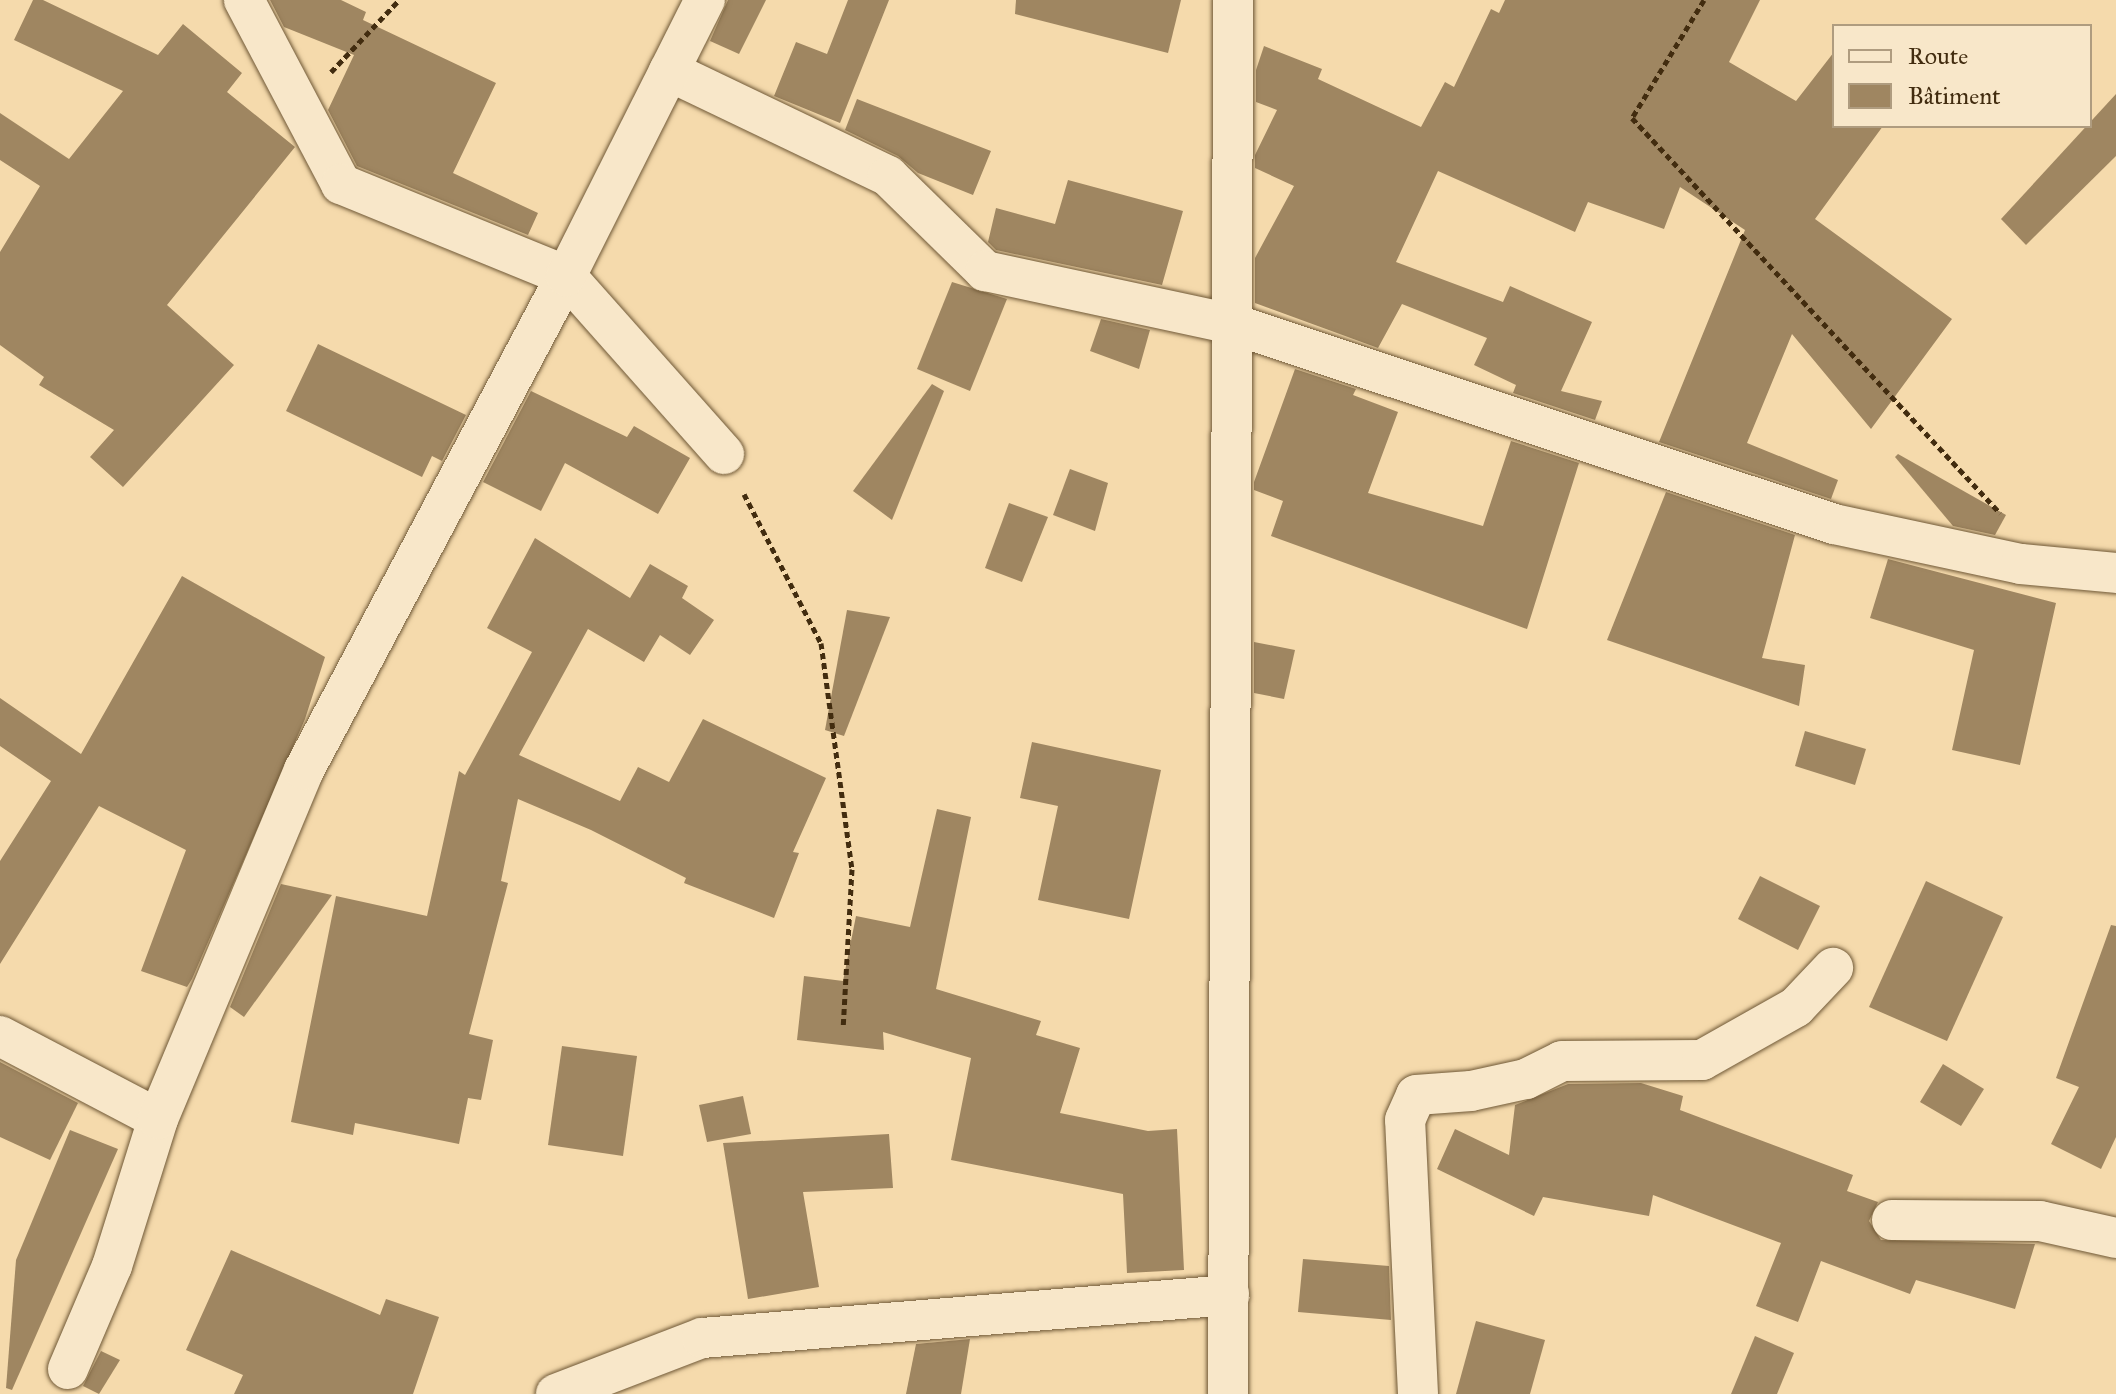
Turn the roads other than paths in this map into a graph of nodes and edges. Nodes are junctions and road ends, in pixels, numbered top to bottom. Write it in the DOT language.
graph roads {
  1 [pos="244,0"];
  2 [pos="705,0"];
  3 [pos="1233,0"];
  4 [pos="669,71"];
  5 [pos="566,276"];
  6 [pos="1233,324"];
  7 [pos="724,454"];
  8 [pos="2116,573"];
  9 [pos="1833,968"];
  10 [pos="0,1036"];
  11 [pos="158,1119"];
  12 [pos="1892,1220"];
  13 [pos="2116,1238"];
  14 [pos="1229,1295"];
  15 [pos="68,1369"];
  16 [pos="556,1394"];
  17 [pos="1228,1394"];
  18 [pos="1418,1394"];
  1 -- 5 [label="street"];
  2 -- 4 [label="street"];
  3 -- 6 [label="street"];
  4 -- 5 [label="street"];
  4 -- 6 [label="street"];
  5 -- 7 [label="street"];
  5 -- 11 [label="street"];
  6 -- 8 [label="street"];
  6 -- 14 [label="street"];
  9 -- 18 [label="street"];
  10 -- 11 [label="street"];
  11 -- 15 [label="street"];
  12 -- 13 [label="street"];
  14 -- 16 [label="street"];
  14 -- 17 [label="street"];
}
